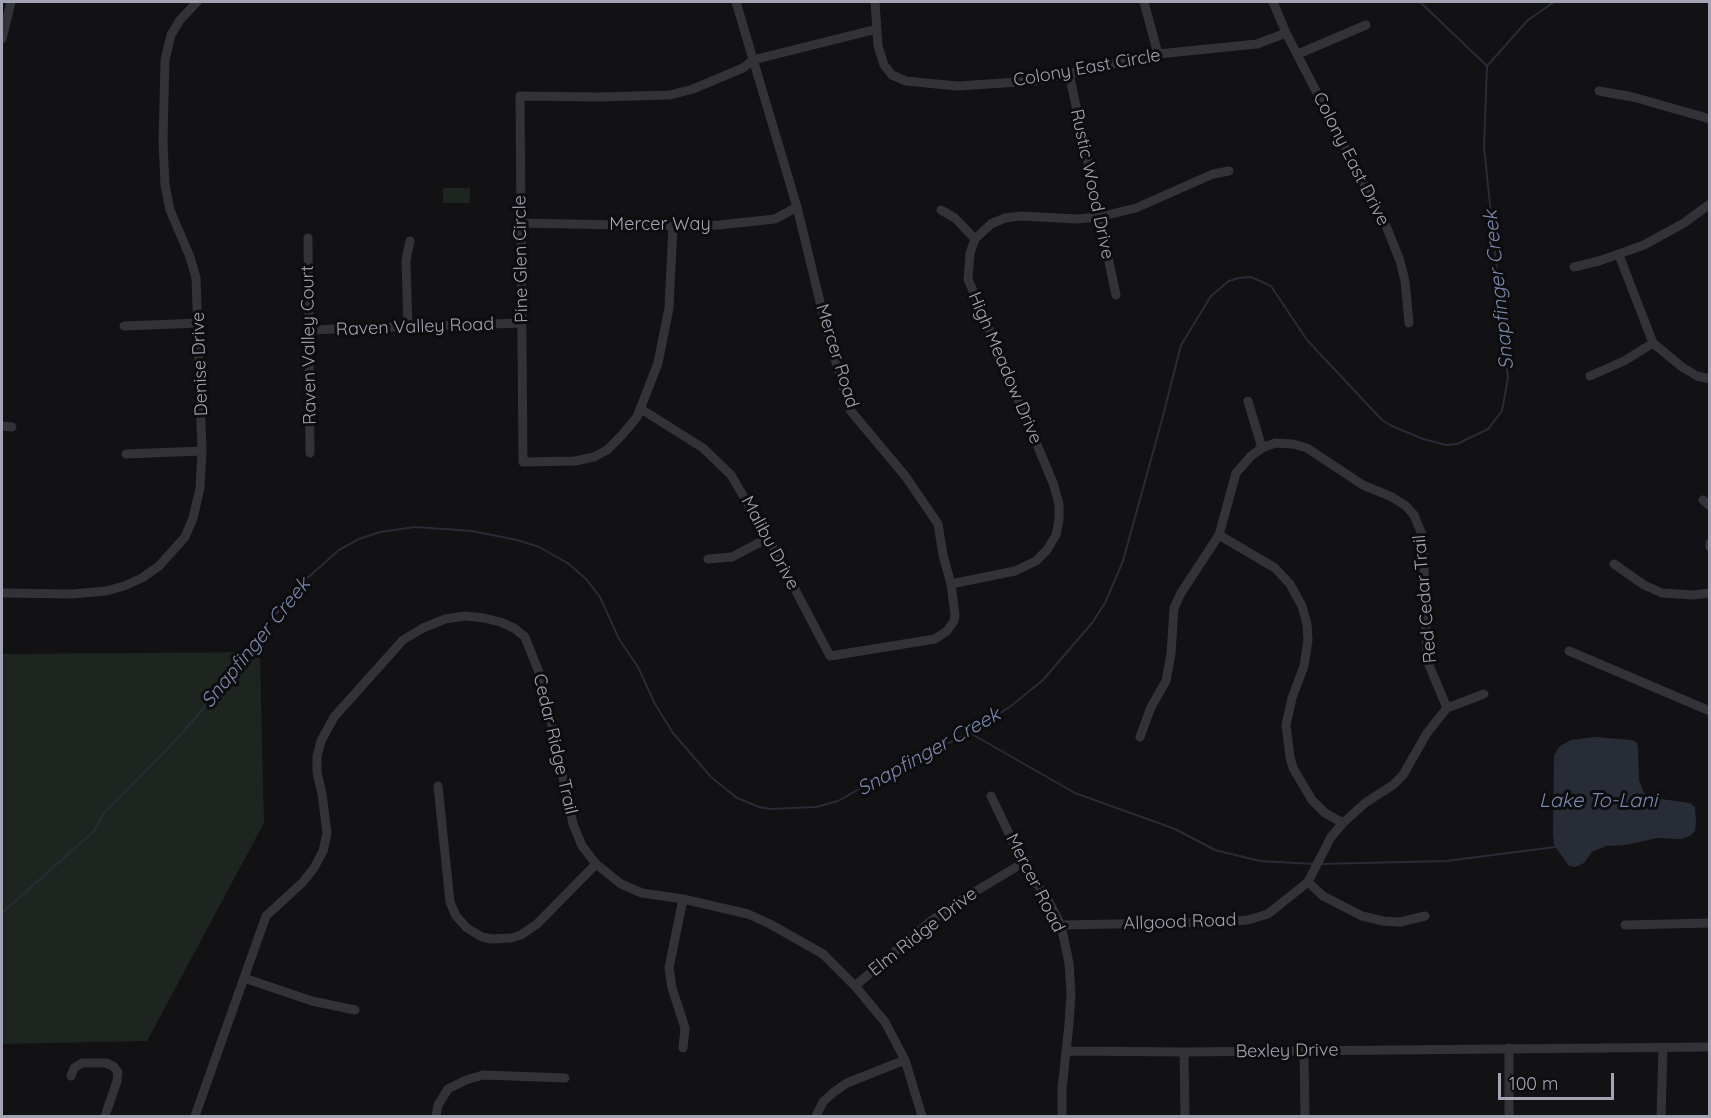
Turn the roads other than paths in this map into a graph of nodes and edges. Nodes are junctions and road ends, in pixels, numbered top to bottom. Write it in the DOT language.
graph roads {
  1 [pos="11,2"];
  2 [pos="197,2"];
  3 [pos="736,2"];
  4 [pos="875,2"];
  5 [pos="1144,2"];
  6 [pos="1272,2"];
  7 [pos="1366,25"];
  8 [pos="877,29"];
  9 [pos="1286,33"];
  10 [pos="2,39"];
  11 [pos="1158,54"];
  12 [pos="1298,54"];
  13 [pos="753,60"];
  14 [pos="1069,73"];
  15 [pos="1599,91"];
  16 [pos="1710,118"];
  17 [pos="1229,171"];
  18 [pos="1710,204"];
  19 [pos="797,207"];
  20 [pos="941,210"];
  21 [pos="1099,217"];
  22 [pos="520,223"];
  23 [pos="673,226"];
  24 [pos="308,238"];
  25 [pos="975,239"];
  26 [pos="410,242"];
  27 [pos="1619,255"];
  28 [pos="1574,267"];
  29 [pos="1116,295"];
  30 [pos="199,323"];
  31 [pos="522,323"];
  32 [pos="1409,323"];
  33 [pos="124,326"];
  34 [pos="408,328"];
  35 [pos="308,330"];
  36 [pos="1653,342"];
  37 [pos="1590,376"];
  38 [pos="1710,379"];
  39 [pos="1248,401"];
  40 [pos="641,409"];
  41 [pos="1262,448"];
  42 [pos="202,450"];
  43 [pos="310,453"];
  44 [pos="126,454"];
  45 [pos="1219,535"];
  46 [pos="768,538"];
  47 [pos="708,559"];
  48 [pos="1614,564"];
  49 [pos="951,584"];
  50 [pos="2,593"];
  51 [pos="1710,593"];
  52 [pos="891,646"];
  53 [pos="1569,651"];
  54 [pos="1484,694"];
  55 [pos="1447,708"];
  56 [pos="1710,711"];
  57 [pos="1140,737"];
  58 [pos="438,786"];
  59 [pos="991,796"];
  60 [pos="1343,823"];
  61 [pos="1023,863"];
  62 [pos="596,864"];
  63 [pos="1308,882"];
  64 [pos="683,899"];
  65 [pos="1425,916"];
  66 [pos="1710,923"];
  67 [pos="1061,925"];
  68 [pos="1625,926"];
  69 [pos="244,978"];
  70 [pos="855,986"];
  71 [pos="355,1010"];
  72 [pos="1710,1047"];
  73 [pos="683,1048"];
  74 [pos="1509,1048"];
  75 [pos="1663,1048"];
  76 [pos="1304,1051"];
  77 [pos="1066,1052"];
  78 [pos="1184,1052"];
  79 [pos="905,1060"];
  80 [pos="71,1076"];
  81 [pos="565,1078"];
  82 [pos="105,1116"];
  83 [pos="198,1116"];
  84 [pos="436,1116"];
  85 [pos="816,1116"];
  86 [pos="922,1116"];
  87 [pos="1062,1116"];
  88 [pos="1185,1116"];
  89 [pos="1305,1116"];
  90 [pos="1509,1116"];
  91 [pos="1661,1116"];
  1 -- 10 [label="street"];
  2 -- 30 [label="street, Denise Drive"];
  3 -- 13 [label="street, Mercer Road"];
  4 -- 8 [label="street, Colony East Circle"];
  5 -- 11 [label="street"];
  6 -- 9 [label="street, Colony East Drive"];
  7 -- 12 [label="street"];
  8 -- 13 [label="street, Pine Glen Circle"];
  8 -- 14 [label="street, Colony East Circle"];
  9 -- 11 [label="street, Colony East Circle"];
  9 -- 12 [label="street, Colony East Drive"];
  11 -- 14 [label="street, Colony East Circle"];
  12 -- 32 [label="street, Colony East Drive"];
  13 -- 19 [label="street, Mercer Road"];
  13 -- 22 [label="street, Pine Glen Circle"];
  14 -- 21 [label="street, Rustic Wood Drive"];
  15 -- 16 [label="street"];
  17 -- 21 [label="street"];
  18 -- 27 [label="street"];
  19 -- 23 [label="street, Mercer Way"];
  19 -- 49 [label="street, Mercer Road"];
  20 -- 25 [label="street"];
  21 -- 25 [label="street"];
  21 -- 29 [label="street, Rustic Wood Drive"];
  22 -- 23 [label="street, Mercer Way"];
  22 -- 31 [label="street, Pine Glen Circle"];
  23 -- 40 [label="street, Pine Glen Circle"];
  24 -- 35 [label="street, Raven Valley Court"];
  25 -- 49 [label="street, High Meadow Drive"];
  26 -- 34 [label="street"];
  27 -- 28 [label="street"];
  27 -- 36 [label="street"];
  30 -- 33 [label="street"];
  30 -- 42 [label="street, Denise Drive"];
  31 -- 34 [label="street, Raven Valley Road"];
  31 -- 40 [label="street, Pine Glen Circle"];
  34 -- 35 [label="street, Raven Valley Road"];
  35 -- 43 [label="street, Raven Valley Court"];
  36 -- 37 [label="street"];
  36 -- 38 [label="street"];
  39 -- 41 [label="street"];
  40 -- 46 [label="street, Malibu Drive"];
  41 -- 45 [label="street"];
  41 -- 55 [label="street, Red Cedar Trail"];
  42 -- 44 [label="street"];
  42 -- 50 [label="street, Denise Drive"];
  45 -- 57 [label="street"];
  45 -- 60 [label="street"];
  46 -- 47 [label="street"];
  46 -- 52 [label="street, Malibu Drive"];
  48 -- 51 [label="street"];
  49 -- 52 [label="street, Mercer Road"];
  53 -- 56 [label="street"];
  54 -- 55 [label="street"];
  55 -- 60 [label="street, Allgood Road"];
  58 -- 62 [label="street"];
  59 -- 61 [label="street, Mercer Road"];
  60 -- 63 [label="street, Allgood Road"];
  61 -- 67 [label="street, Mercer Road"];
  61 -- 70 [label="street, Elm Ridge Drive"];
  62 -- 64 [label="street, Cedar Ridge Trail"];
  62 -- 69 [label="street, Cedar Ridge Trail"];
  63 -- 65 [label="street"];
  63 -- 67 [label="street, Allgood Road"];
  64 -- 70 [label="street, Cedar Ridge Trail"];
  64 -- 73 [label="street"];
  66 -- 68 [label="street"];
  67 -- 77 [label="street, Mercer Road"];
  69 -- 71 [label="street"];
  69 -- 83 [label="street, Cedar Ridge Trail"];
  70 -- 79 [label="street, Cedar Ridge Trail"];
  72 -- 75 [label="street, Bexley Drive"];
  74 -- 75 [label="street, Bexley Drive"];
  74 -- 76 [label="street, Bexley Drive"];
  74 -- 90 [label="street"];
  75 -- 91 [label="street"];
  76 -- 78 [label="street, Bexley Drive"];
  76 -- 89 [label="street"];
  77 -- 78 [label="street, Bexley Drive"];
  77 -- 87 [label="street, Mercer Road"];
  78 -- 88 [label="street"];
  79 -- 85 [label="street"];
  79 -- 86 [label="street, Cedar Ridge Trail"];
  80 -- 82 [label="street"];
  81 -- 84 [label="street"];
}
